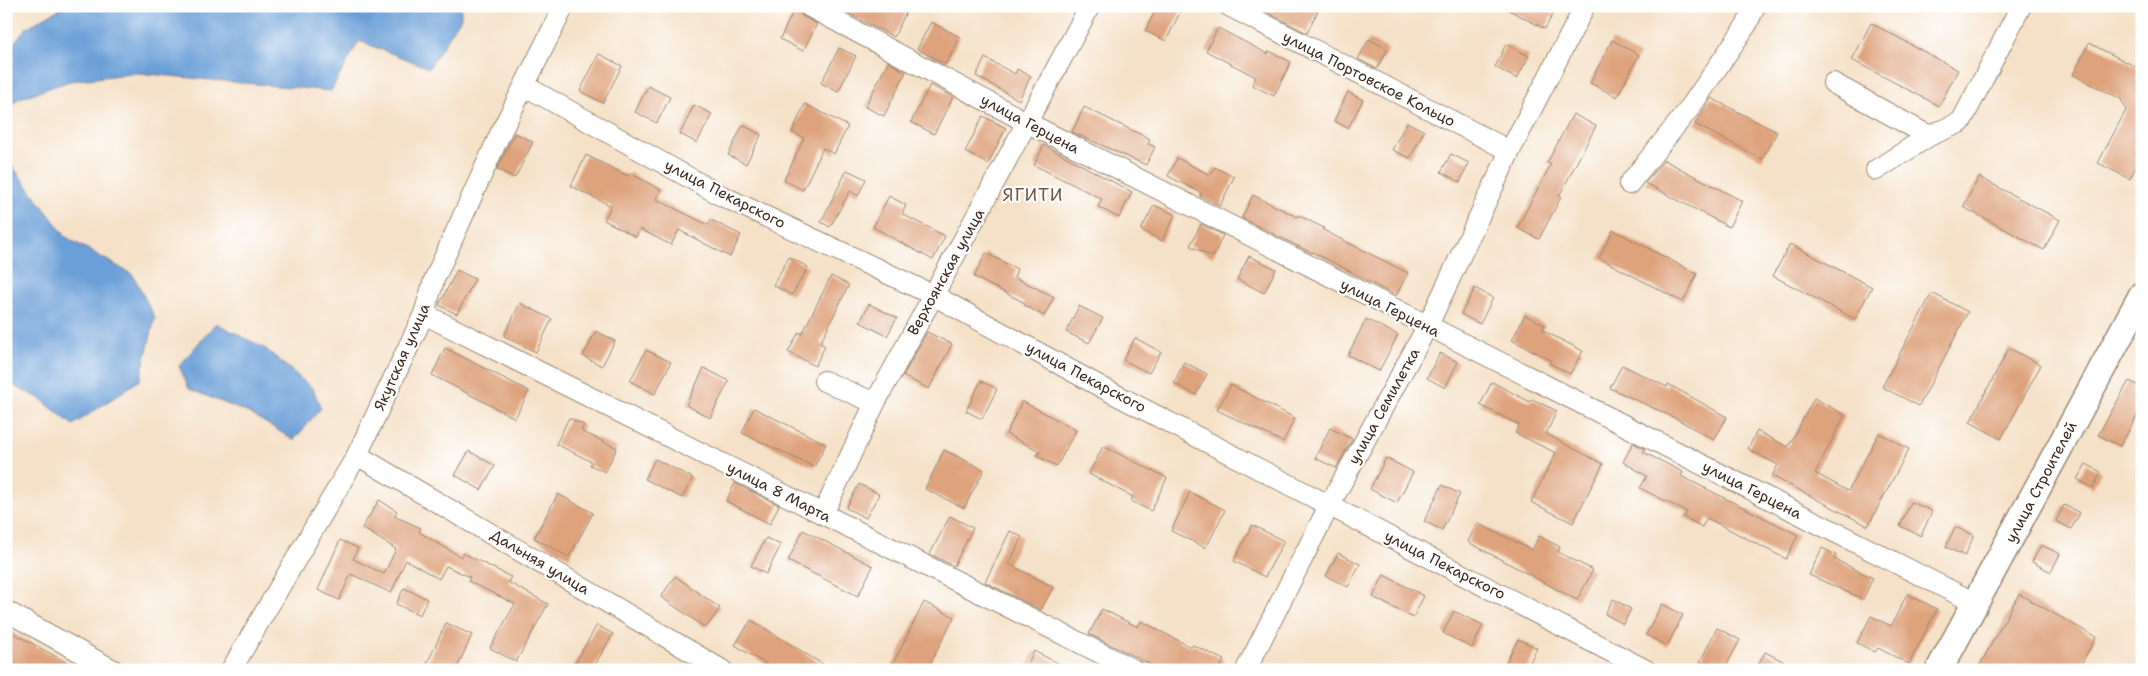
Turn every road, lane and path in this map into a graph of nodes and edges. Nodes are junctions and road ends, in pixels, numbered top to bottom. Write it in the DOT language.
graph roads {
  1 [pos="564,6"];
  2 [pos="808,6"];
  3 [pos="1090,6"];
  4 [pos="1229,6"];
  5 [pos="1585,6"];
  6 [pos="1755,6"];
  7 [pos="2021,6"];
  8 [pos="1833,84"];
  9 [pos="525,86"];
  10 [pos="1028,123"];
  11 [pos="1929,136"];
  12 [pos="1510,151"];
  13 [pos="1876,170"];
  14 [pos="1630,184"];
  15 [pos="933,295"];
  16 [pos="2142,295"];
  17 [pos="424,314"];
  18 [pos="1427,327"];
  19 [pos="824,381"];
  20 [pos="876,403"];
  21 [pos="358,455"];
  22 [pos="1329,506"];
  23 [pos="823,514"];
  24 [pos="1976,603"];
  25 [pos="6,611"];
  26 [pos="113,670"];
  27 [pos="231,670"];
  28 [pos="722,670"];
  29 [pos="1134,670"];
  30 [pos="1246,670"];
  31 [pos="1646,670"];
  32 [pos="1939,670"];
  1 -- 9 [label="street, Якутская улица"];
  2 -- 10 [label="street, улица Герцена"];
  3 -- 10 [label="street, Верхоянская улица"];
  4 -- 12 [label="street, улица Портовское Кольцо"];
  5 -- 12 [label="street, улица Семилетка"];
  6 -- 14 [label="street"];
  7 -- 11 [label="street"];
  8 -- 11 [label="street"];
  9 -- 15 [label="street, улица Пекарского"];
  9 -- 17 [label="street, Якутская улица"];
  10 -- 15 [label="street, Верхоянская улица"];
  10 -- 18 [label="street, улица Герцена"];
  11 -- 13 [label="street"];
  12 -- 18 [label="street, улица Семилетка"];
  15 -- 20 [label="street, Верхоянская улица"];
  15 -- 22 [label="street, улица Пекарского"];
  16 -- 24 [label="main road, улица Строителей"];
  17 -- 21 [label="street, Якутская улица"];
  17 -- 23 [label="street, улица 8 Марта"];
  18 -- 22 [label="street, улица Семилетка"];
  18 -- 24 [label="street, улица Герцена"];
  19 -- 20 [label="street"];
  20 -- 23 [label="street, Верхоянская улица"];
  21 -- 27 [label="street, Якутская улица"];
  21 -- 28 [label="street, Дальняя улица"];
  22 -- 30 [label="street, улица Семилетка"];
  22 -- 31 [label="street, улица Пекарского"];
  23 -- 29 [label="street, улица 8 Марта"];
  24 -- 32 [label="main road, улица Строителей"];
  25 -- 26 [label="street"];
}
